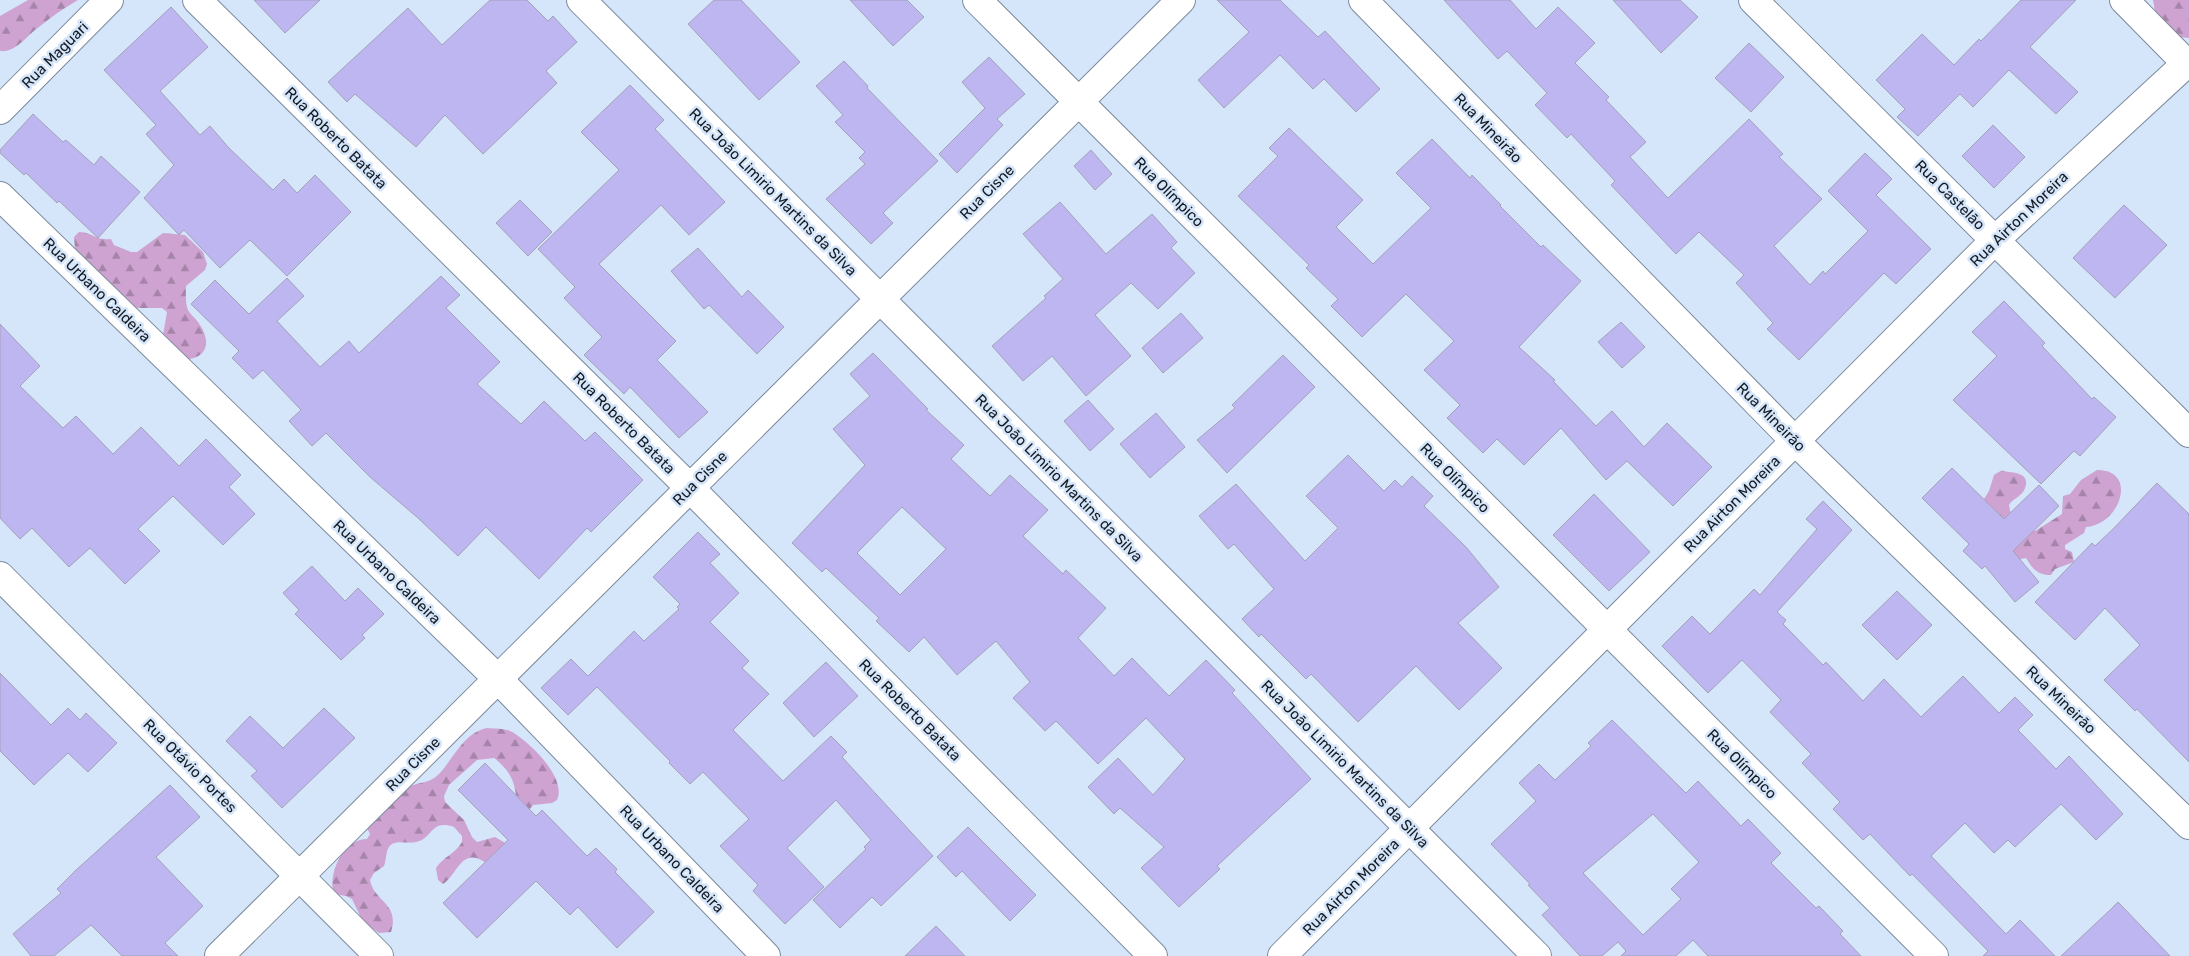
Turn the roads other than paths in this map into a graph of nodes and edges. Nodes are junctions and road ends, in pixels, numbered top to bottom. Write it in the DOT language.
graph roads {
  1 [pos="109,0"];
  2 [pos="196,0"];
  3 [pos="581,0"];
  4 [pos="977,0"];
  5 [pos="1181,0"];
  6 [pos="1363,0"];
  7 [pos="1753,0"];
  8 [pos="2124,0"];
  9 [pos="2188,63"];
  10 [pos="1078,102"];
  11 [pos="0,110"];
  12 [pos="0,196"];
  13 [pos="1995,240"];
  14 [pos="880,299"];
  15 [pos="2189,433"];
  16 [pos="1795,441"];
  17 [pos="690,488"];
  18 [pos="0,576"];
  19 [pos="1607,630"];
  20 [pos="498,679"];
  21 [pos="2189,825"];
  22 [pos="1409,829"];
  23 [pos="299,876"];
  24 [pos="219,956"];
  25 [pos="379,956"];
  26 [pos="766,956"];
  27 [pos="1153,956"];
  28 [pos="1282,956"];
  29 [pos="1537,956"];
  30 [pos="1934,956"];
  1 -- 11 [label="street, Rua Maguari"];
  2 -- 17 [label="street, Rua Roberto Batata"];
  3 -- 14 [label="street, Rua João Limirio Martins da Silva"];
  4 -- 10 [label="street, Rua Olímpico"];
  5 -- 10 [label="street, Rua Cisne"];
  6 -- 16 [label="street, Rua Mineirão"];
  7 -- 13 [label="street, Rua Castelão"];
  8 -- 9 [label="street"];
  9 -- 13 [label="street, Rua Airton Moreira"];
  10 -- 14 [label="street, Rua Cisne"];
  10 -- 19 [label="street, Rua Olímpico"];
  12 -- 20 [label="street, Rua Urbano Caldeira"];
  13 -- 15 [label="street, Rua Castelão"];
  13 -- 16 [label="street, Rua Airton Moreira"];
  14 -- 17 [label="street, Rua Cisne"];
  14 -- 22 [label="street, Rua João Limirio Martins da Silva"];
  16 -- 19 [label="street, Rua Airton Moreira"];
  16 -- 21 [label="street, Rua Mineirão"];
  17 -- 20 [label="street, Rua Cisne"];
  17 -- 27 [label="street, Rua Roberto Batata"];
  18 -- 23 [label="street, Rua Otávio Portes"];
  19 -- 22 [label="street, Rua Airton Moreira"];
  19 -- 30 [label="street, Rua Olímpico"];
  20 -- 23 [label="street, Rua Cisne"];
  20 -- 26 [label="street, Rua Urbano Caldeira"];
  22 -- 28 [label="street, Rua Airton Moreira"];
  22 -- 29 [label="street, Rua João Limirio Martins da Silva"];
  23 -- 24 [label="street, Rua Cisne"];
  23 -- 25 [label="street, Rua Otávio Portes"];
}
